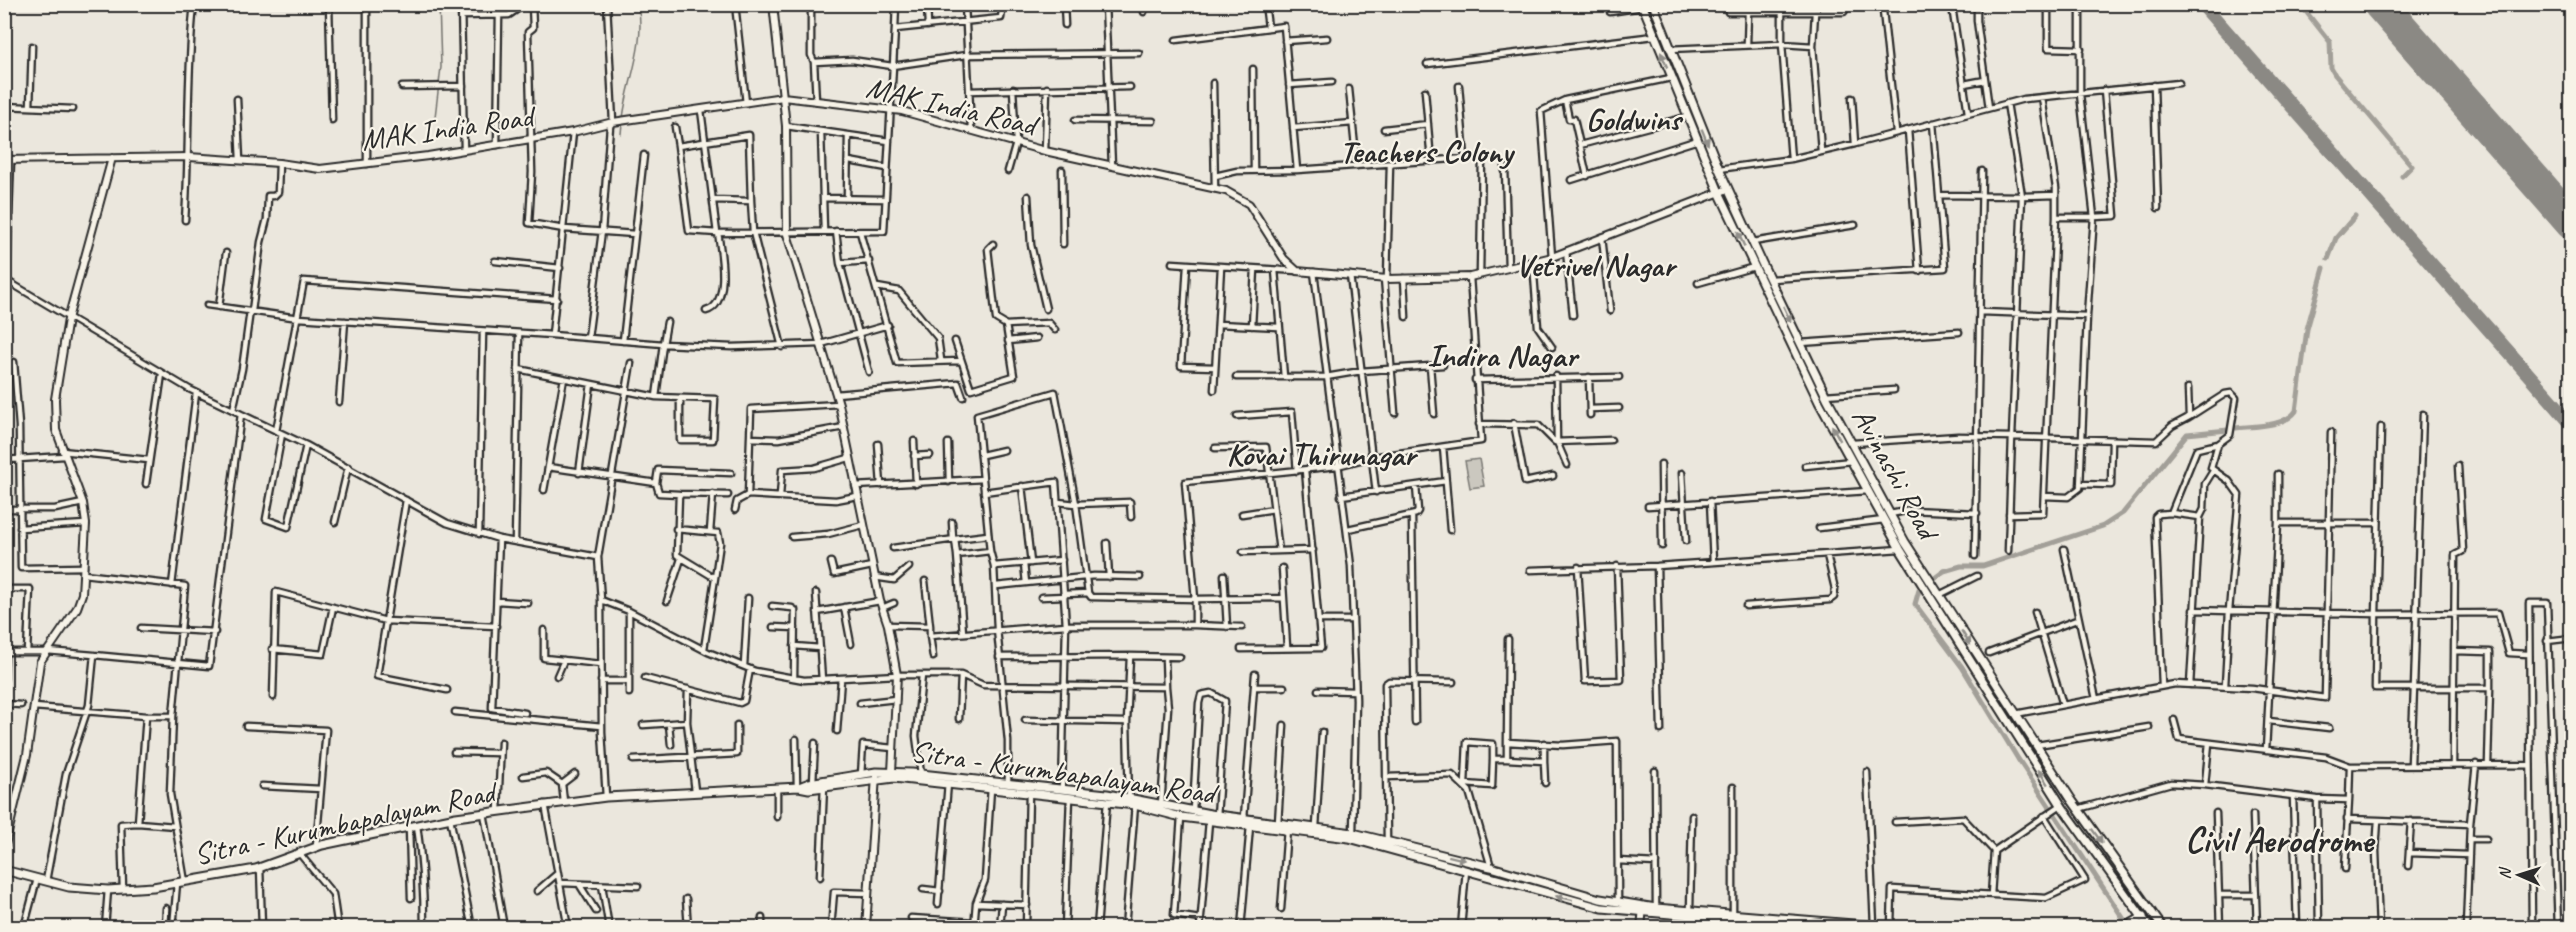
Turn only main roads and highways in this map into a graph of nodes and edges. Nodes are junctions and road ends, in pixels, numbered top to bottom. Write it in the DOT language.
graph roads {
  1 [pos="1653,4"];
  2 [pos="1643,6"];
  3 [pos="1921,573"];
  4 [pos="1934,591"];
  5 [pos="876,776"];
  6 [pos="798,787"];
  7 [pos="2073,801"];
  8 [pos="1132,802"];
  9 [pos="2061,806"];
  10 [pos="1249,821"];
  11 [pos="4,870"];
  12 [pos="1643,909"];
  13 [pos="2140,918"];
  14 [pos="1841,925"];
  15 [pos="1831,927"];
  16 [pos="1891,927"];
  17 [pos="1902,927"];
  18 [pos="2123,927"];
  19 [pos="2150,927"];
  20 [pos="2163,927"];
  1 -- 3 [label="main road, Avinashi Road, one-way"];
  3 -- 2 [label="main road, Avinashi Road, one-way"];
  3 -- 4 [label="main road, Avinashi Road"];
  4 -- 7 [label="main road, Avinashi Road, one-way"];
  9 -- 4 [label="main road, Avinashi Road, one-way"];
  5 -- 6 [label="main road"];
  5 -- 6 [label="main road, Sitra - Kurumbapalayam Road"];
  5 -- 8 [label="main road"];
  5 -- 8 [label="main road, Sitra - Kurumbapalayam Road"];
  6 -- 11 [label="main road, Sitra - Kurumbapalayam Road"];
  7 -- 9 [label="main road"];
  7 -- 20 [label="main road, Avinashi Road, one-way"];
  8 -- 10 [label="main road, Sitra - Kurumbapalayam Road"];
  8 -- 10 [label="main road"];
  9 -- 13 [label="main road, Avinashi Road"];
  10 -- 12 [label="main road, Sitra - Kurumbapalayam Road, one-way"];
  12 -- 10 [label="main road, one-way"];
  12 -- 14 [label="main road, Sitra - Kurumbapalayam Road"];
  12 -- 15 [label="main road, Sitra - Kurumbapalayam Road"];
  13 -- 18 [label="main road"];
  13 -- 19 [label="main road, Avinashi Road"];
  14 -- 16 [label="main road, Sitra - Kurumbapalayam Road"];
  16 -- 17 [label="main road, Sitra - Kurumbapalayam Road"];
}
